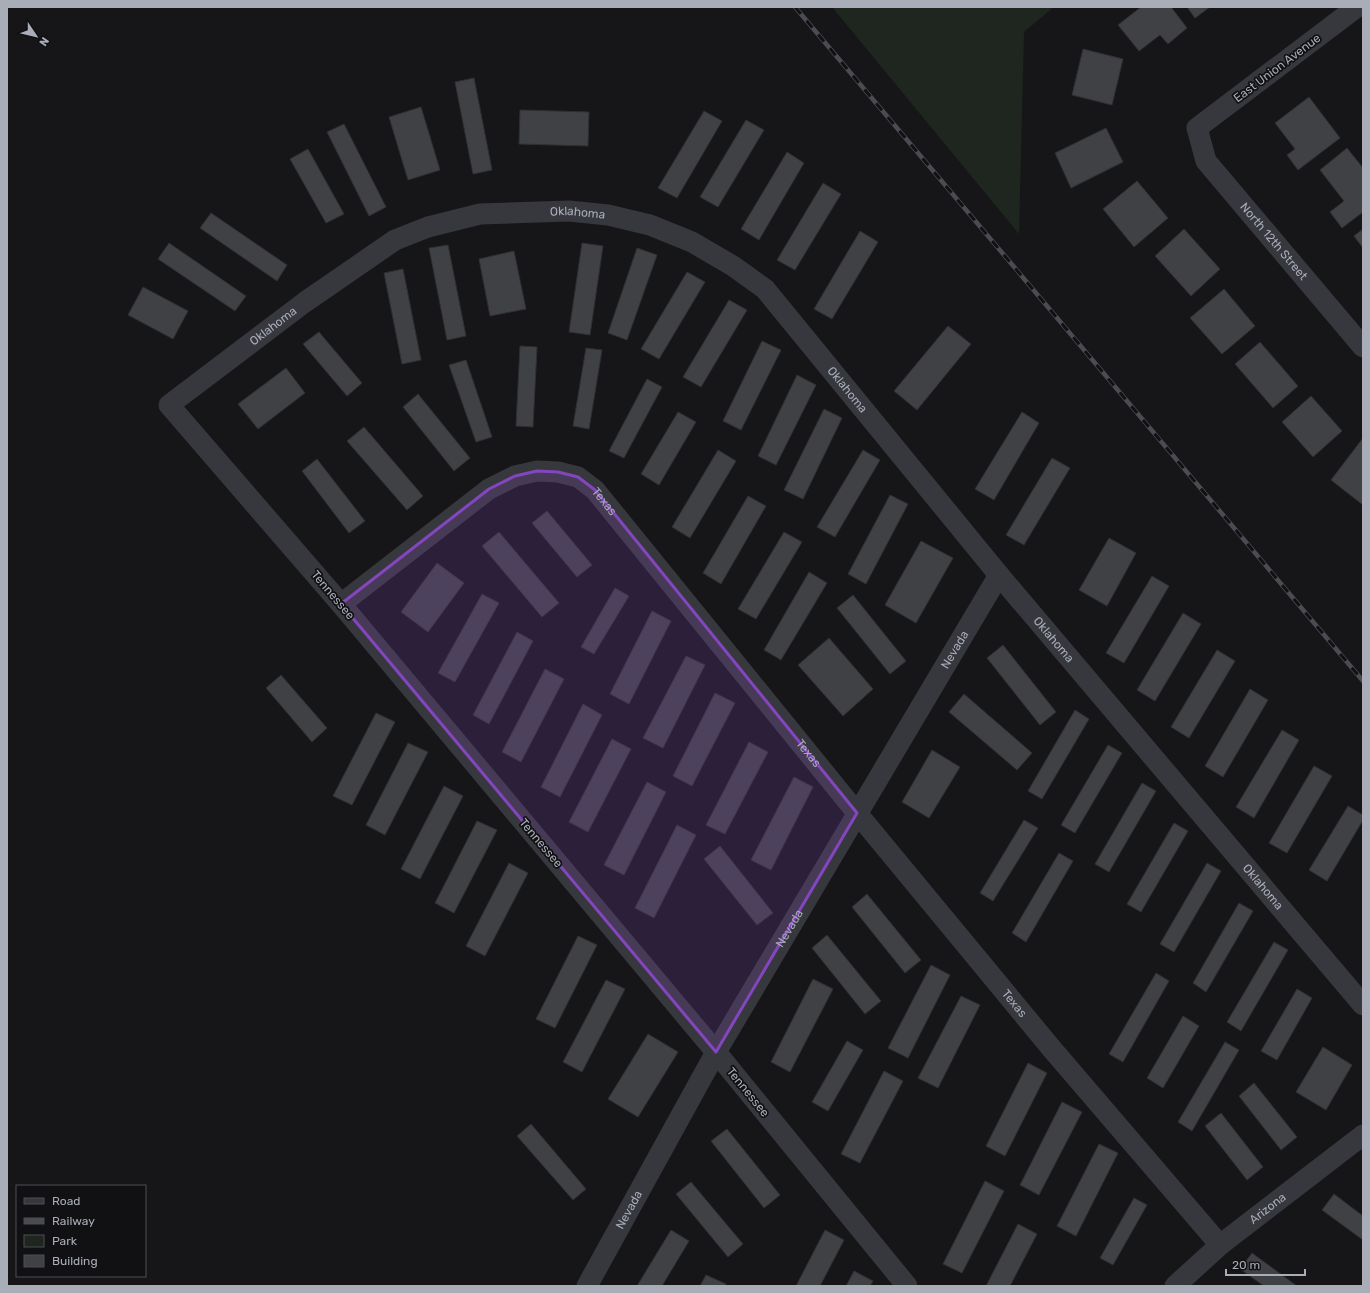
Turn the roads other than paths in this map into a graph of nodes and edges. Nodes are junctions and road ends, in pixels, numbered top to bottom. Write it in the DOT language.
graph roads {
  1 [pos="1356,7"];
  2 [pos="1197,128"];
  3 [pos="1363,347"];
  4 [pos="169,405"];
  5 [pos="1000,575"];
  6 [pos="341,604"];
  7 [pos="857,813"];
  8 [pos="1363,1005"];
  9 [pos="716,1052"];
  10 [pos="1363,1135"];
  11 [pos="1220,1245"];
  12 [pos="587,1286"];
  13 [pos="907,1286"];
  14 [pos="1175,1286"];
  1 -- 2 [label="street, East Union Avenue"];
  2 -- 3 [label="street, North 12th Street"];
  4 -- 5 [label="street, Oklahoma"];
  4 -- 6 [label="street, Tennessee"];
  5 -- 7 [label="street, Nevada"];
  5 -- 8 [label="street, Oklahoma"];
  6 -- 7 [label="street, Texas"];
  6 -- 9 [label="street, Tennessee"];
  7 -- 9 [label="street, Nevada"];
  7 -- 11 [label="street, Texas"];
  9 -- 12 [label="street, Nevada"];
  9 -- 13 [label="street, Tennessee"];
  10 -- 11 [label="street, Arizona"];
  11 -- 14 [label="street, Arizona"];
}
